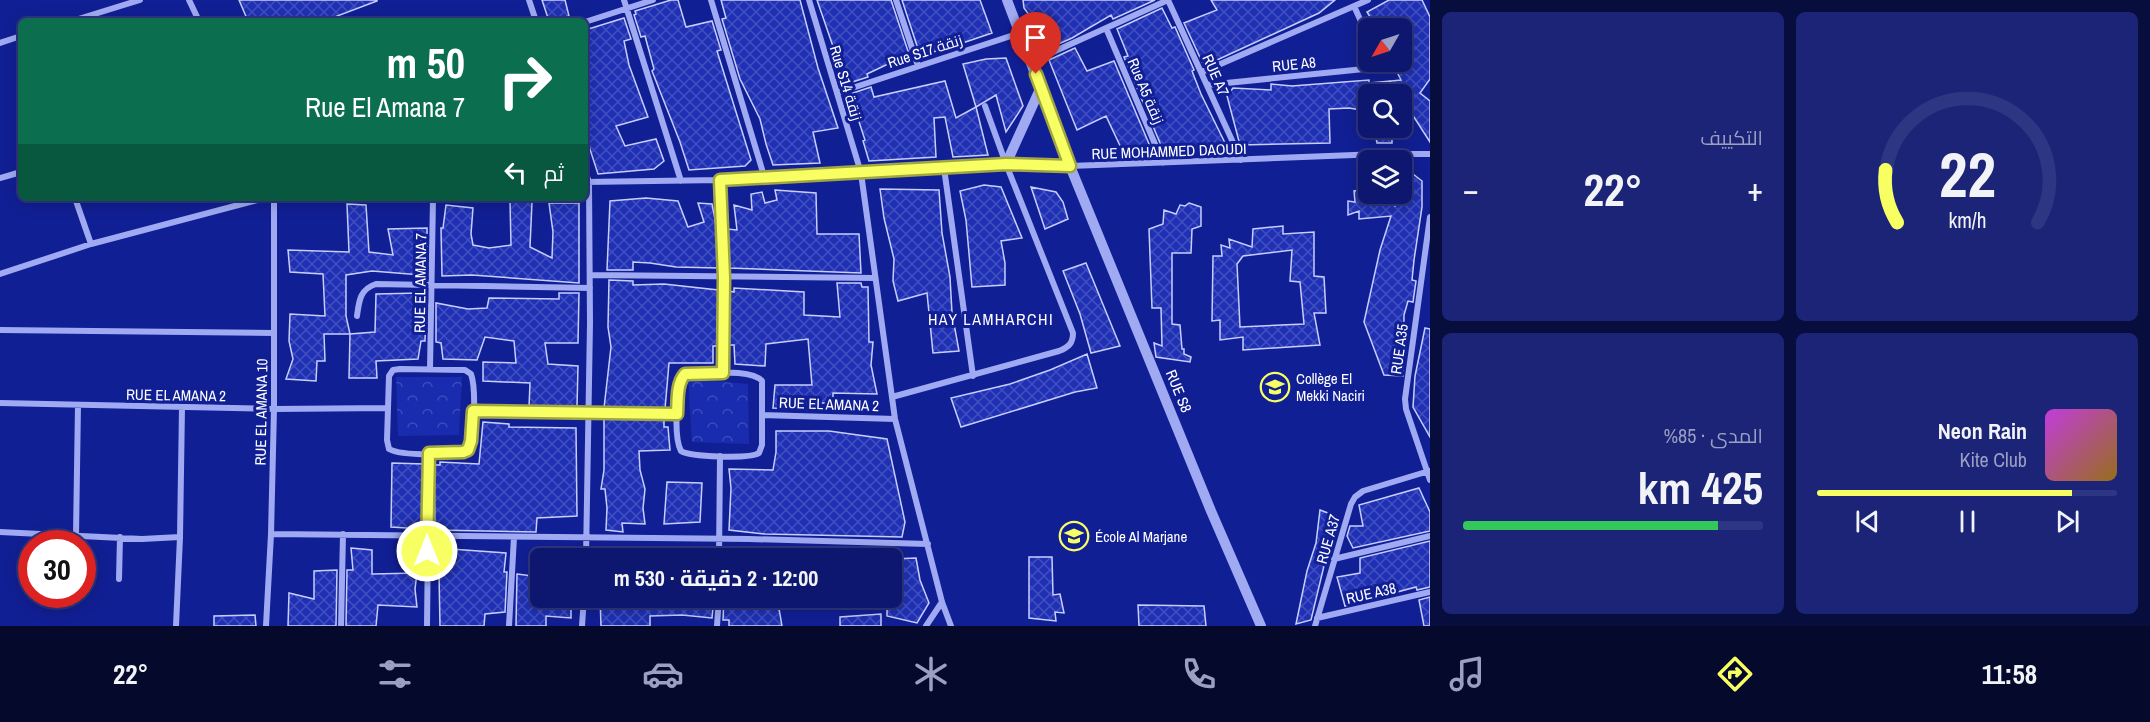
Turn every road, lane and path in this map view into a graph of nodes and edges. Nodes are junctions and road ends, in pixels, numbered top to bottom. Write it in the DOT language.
graph roads {
  1 [pos="140,0"];
  2 [pos="189,0"];
  3 [pos="529,0"];
  4 [pos="624,0"];
  5 [pos="653,0"];
  6 [pos="711,0"];
  7 [pos="809,0"];
  8 [pos="896,0"];
  9 [pos="1007,0"];
  10 [pos="1168,0"];
  11 [pos="1368,0"];
  12 [pos="1354,6"];
  13 [pos="627,8"];
  14 [pos="94,18"];
  15 [pos="198,18"];
  16 [pos="535,18"];
  17 [pos="1359,18"];
  18 [pos="588,21"];
  19 [pos="1106,28"];
  20 [pos="1020,33"];
  21 [pos="18,37"];
  22 [pos="0,43"];
  23 [pos="1031,62"];
  24 [pos="918,66"];
  25 [pos="1358,70"];
  26 [pos="1202,72"];
  27 [pos="1207,85"];
  28 [pos="1041,87"];
  29 [pos="837,93"];
  30 [pos="985,106"];
  31 [pos="1430,154"];
  32 [pos="1241,160"];
  33 [pos="1163,163"];
  34 [pos="1006,164"];
  35 [pos="1070,166"];
  36 [pos="944,168"];
  37 [pos="861,172"];
  38 [pos="18,173"];
  39 [pos="764,176"];
  40 [pos="0,178"];
  41 [pos="720,180"];
  42 [pos="681,181"];
  43 [pos="588,182"];
  44 [pos="76,201"];
  45 [pos="254,201"];
  46 [pos="274,201"];
  47 [pos="433,201"];
  48 [pos="588,201"];
  49 [pos="1430,217"];
  50 [pos="91,244"];
  51 [pos="0,274"];
  52 [pos="590,275"];
  53 [pos="724,278"];
  54 [pos="874,278"];
  55 [pos="432,284"];
  56 [pos="590,288"];
  57 [pos="357,316"];
  58 [pos="0,330"];
  59 [pos="274,333"];
  60 [pos="430,369"];
  61 [pos="723,373"];
  62 [pos="974,376"];
  63 [pos="892,398"];
  64 [pos="0,403"];
  65 [pos="78,405"];
  66 [pos="182,407"];
  67 [pos="388,408"];
  68 [pos="274,410"];
  69 [pos="473,411"];
  70 [pos="588,414"];
  71 [pos="677,414"];
  72 [pos="762,414"];
  73 [pos="895,418"];
  74 [pos="429,453"];
  75 [pos="720,456"];
  76 [pos="1428,471"];
  77 [pos="1430,480"];
  78 [pos="76,530"];
  79 [pos="0,531"];
  80 [pos="18,532"];
  81 [pos="271,534"];
  82 [pos="343,534"];
  83 [pos="96,536"];
  84 [pos="1430,536"];
  85 [pos="120,537"];
  86 [pos="180,537"];
  87 [pos="427,537"];
  88 [pos="514,537"];
  89 [pos="586,538"];
  90 [pos="719,539"];
  91 [pos="928,544"];
  92 [pos="586,548"];
  93 [pos="719,548"];
  94 [pos="1334,559"];
  95 [pos="119,579"];
  96 [pos="1430,592"];
  97 [pos="942,602"];
  98 [pos="583,608"];
  99 [pos="718,608"];
  100 [pos="1317,618"];
  101 [pos="176,626"];
  102 [pos="266,626"];
  103 [pos="341,626"];
  104 [pos="427,626"];
  105 [pos="509,626"];
  106 [pos="582,626"];
  107 [pos="717,626"];
  108 [pos="926,626"];
  109 [pos="951,626"];
  110 [pos="1261,626"];
  111 [pos="1315,626"];
  1 -- 14 [label="street"];
  2 -- 15 [label="street"];
  3 -- 16 [label="street"];
  4 -- 13 [label="street"];
  5 -- 13 [label="street"];
  6 -- 39 [label="street"];
  7 -- 29 [label="street, Rue S14 زنقة"];
  8 -- 24 [label="street"];
  9 -- 20 [label="street, RUE S8"];
  10 -- 19 [label="street"];
  10 -- 26 [label="street, RUE A7"];
  11 -- 12 [label="street, RUE A8"];
  12 -- 17 [label="street"];
  12 -- 26 [label="street, RUE A8"];
  13 -- 18 [label="street"];
  13 -- 42 [label="street"];
  19 -- 23 [label="street"];
  19 -- 33 [label="street, Rue A5 زنقة"];
  20 -- 23 [label="street, RUE S8"];
  20 -- 24 [label="street, Rue S17 زنقة"];
  21 -- 22 [label="street"];
  23 -- 28 [label="street, RUE S8"];
  24 -- 29 [label="street, Rue S17 زنقة"];
  25 -- 27 [label="street, RUE A8"];
  26 -- 27 [label="street, RUE A7"];
  27 -- 32 [label="street, RUE A7"];
  28 -- 34 [label="street"];
  28 -- 35 [label="street, RUE S8"];
  29 -- 37 [label="street, Rue S14 زنقة"];
  30 -- 34 [label="street"];
  31 -- 32 [label="street, RUE MOHAMMED DAOUDI"];
  32 -- 33 [label="street, RUE MOHAMMED DAOUDI"];
  33 -- 35 [label="street, RUE MOHAMMED DAOUDI"];
  34 -- 35 [label="street, RUE MOHAMMED DAOUDI"];
  34 -- 36 [label="street, RUE MOHAMMED DAOUDI"];
  34 -- 62 [label="street"];
  35 -- 110 [label="street, RUE S8"];
  36 -- 37 [label="street, RUE MOHAMMED DAOUDI"];
  36 -- 62 [label="street"];
  37 -- 39 [label="street, RUE MOHAMMED DAOUDI"];
  37 -- 54 [label="street, Rue S14 زنقة"];
  38 -- 40 [label="street"];
  39 -- 41 [label="street, RUE MOHAMMED DAOUDI"];
  41 -- 42 [label="street, RUE MOHAMMED DAOUDI"];
  41 -- 53 [label="street"];
  42 -- 43 [label="street, RUE MOHAMMED DAOUDI"];
  44 -- 50 [label="street"];
  45 -- 50 [label="street"];
  46 -- 59 [label="street, RUE EL AMANA 10"];
  47 -- 55 [label="street, RUE EL AMANA 7"];
  48 -- 52 [label="street"];
  49 -- 76 [label="street, RUE A35"];
  50 -- 51 [label="street"];
  52 -- 53 [label="street"];
  52 -- 56 [label="street"];
  53 -- 54 [label="street"];
  53 -- 61 [label="street"];
  54 -- 63 [label="street, Rue S14 زنقة"];
  55 -- 56 [label="street"];
  55 -- 57 [label="street"];
  55 -- 60 [label="street, RUE EL AMANA 7"];
  56 -- 70 [label="street"];
  58 -- 59 [label="street"];
  59 -- 68 [label="street, RUE EL AMANA 10"];
  60 -- 67 [label="street"];
  60 -- 69 [label="street"];
  61 -- 71 [label="street"];
  61 -- 72 [label="street"];
  62 -- 63 [label="street"];
  63 -- 73 [label="street, Rue S14 زنقة"];
  64 -- 65 [label="street, RUE EL AMANA 2"];
  65 -- 66 [label="street, RUE EL AMANA 2"];
  65 -- 78 [label="street"];
  66 -- 68 [label="street, RUE EL AMANA 2"];
  66 -- 86 [label="street"];
  67 -- 68 [label="street, RUE EL AMANA 2"];
  67 -- 74 [label="street"];
  68 -- 81 [label="street, RUE EL AMANA 10"];
  69 -- 70 [label="street"];
  69 -- 74 [label="street"];
  70 -- 71 [label="street"];
  70 -- 89 [label="street"];
  71 -- 75 [label="street"];
  72 -- 73 [label="street, RUE EL AMANA 2"];
  72 -- 75 [label="street"];
  73 -- 91 [label="street, Rue S14 زنقة"];
  74 -- 87 [label="street"];
  75 -- 90 [label="street"];
  76 -- 77 [label="street, RUE A35"];
  76 -- 94 [label="street, RUE A37"];
  79 -- 80 [label="street"];
  81 -- 82 [label="street"];
  81 -- 102 [label="street, RUE EL AMANA 10"];
  82 -- 87 [label="street"];
  82 -- 103 [label="street"];
  83 -- 85 [label="street"];
  84 -- 94 [label="street"];
  85 -- 86 [label="street"];
  85 -- 95 [label="street"];
  86 -- 101 [label="street"];
  87 -- 88 [label="street"];
  87 -- 104 [label="street"];
  88 -- 89 [label="street"];
  88 -- 105 [label="street"];
  89 -- 90 [label="street"];
  89 -- 92 [label="street"];
  90 -- 91 [label="street"];
  90 -- 93 [label="street"];
  91 -- 97 [label="street, Rue S14 زنقة"];
  94 -- 100 [label="street, RUE A37"];
  96 -- 100 [label="street, RUE A38"];
  97 -- 108 [label="street"];
  97 -- 109 [label="street, Rue S14 زنقة"];
  98 -- 106 [label="street"];
  99 -- 107 [label="street"];
  100 -- 111 [label="street, RUE A37"];
}
